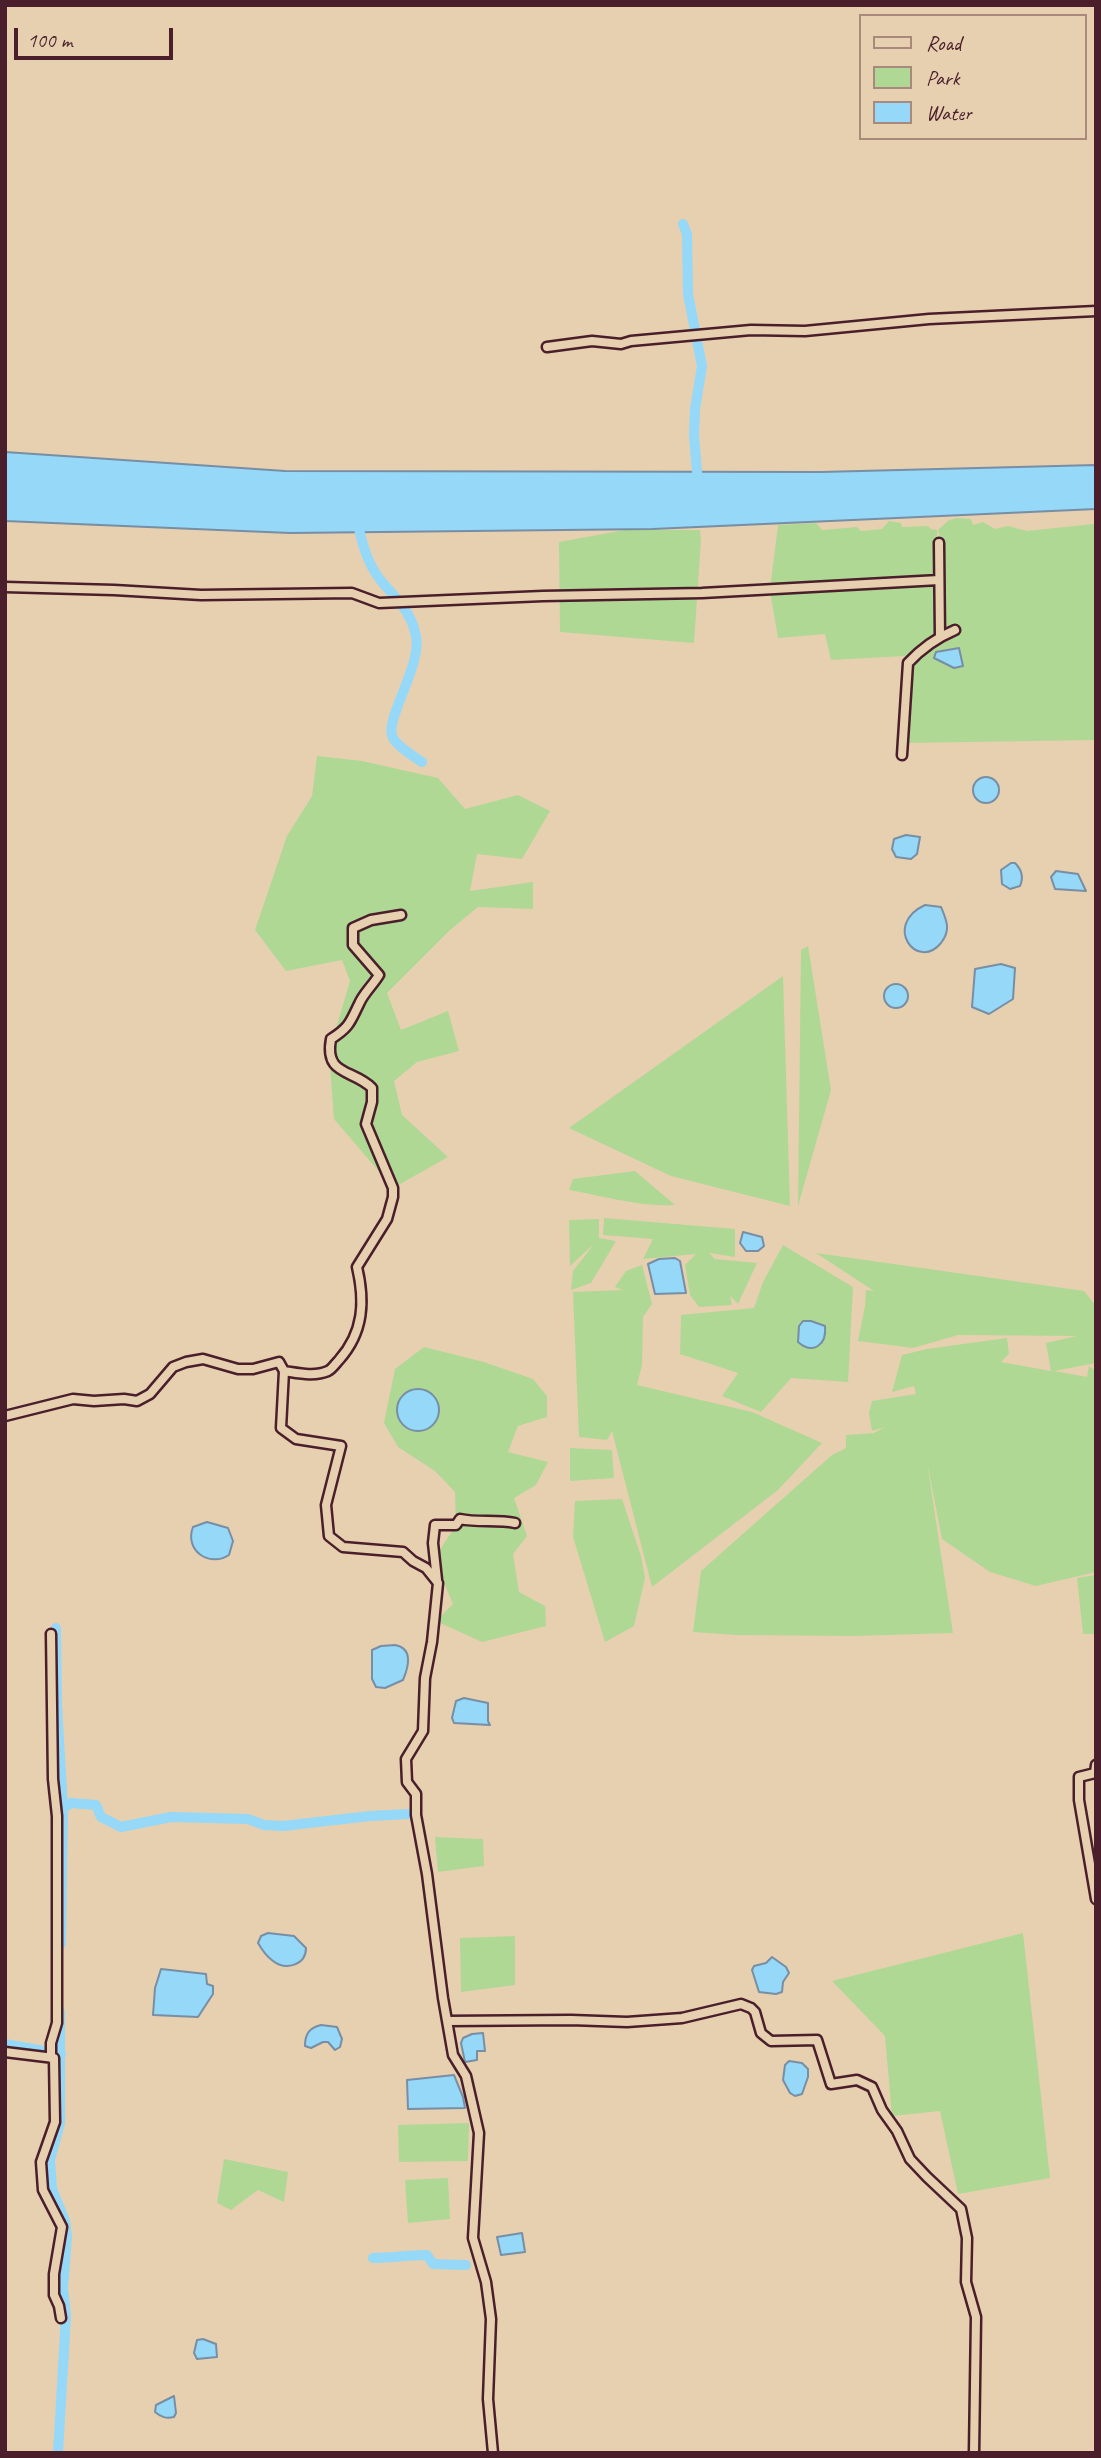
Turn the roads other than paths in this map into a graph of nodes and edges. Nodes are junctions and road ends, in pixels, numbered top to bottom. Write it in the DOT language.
graph roads {
  1 [pos="1096,311"];
  2 [pos="547,347"];
  3 [pos="939,543"];
  4 [pos="939,580"];
  5 [pos="5,587"];
  6 [pos="955,631"];
  7 [pos="940,637"];
  8 [pos="902,755"];
  9 [pos="401,915"];
  10 [pos="284,1371"];
  11 [pos="5,1416"];
  12 [pos="515,1524"];
  13 [pos="438,1583"];
  14 [pos="51,1634"];
  15 [pos="1096,1765"];
  16 [pos="1096,1899"];
  17 [pos="447,2021"];
  18 [pos="5,2052"];
  19 [pos="51,2057"];
  20 [pos="61,2318"];
  21 [pos="492,2453"];
  22 [pos="974,2453"];
  1 -- 2 [label="street"];
  3 -- 4 [label="street"];
  4 -- 5 [label="street"];
  4 -- 7 [label="street"];
  6 -- 7 [label="street"];
  7 -- 8 [label="street"];
  9 -- 10 [label="street"];
  10 -- 11 [label="street"];
  10 -- 13 [label="street"];
  12 -- 13 [label="street"];
  13 -- 17 [label="street"];
  14 -- 19 [label="street"];
  15 -- 16 [label="street"];
  17 -- 21 [label="street"];
  17 -- 22 [label="street"];
  18 -- 19 [label="street"];
  19 -- 20 [label="street"];
}
